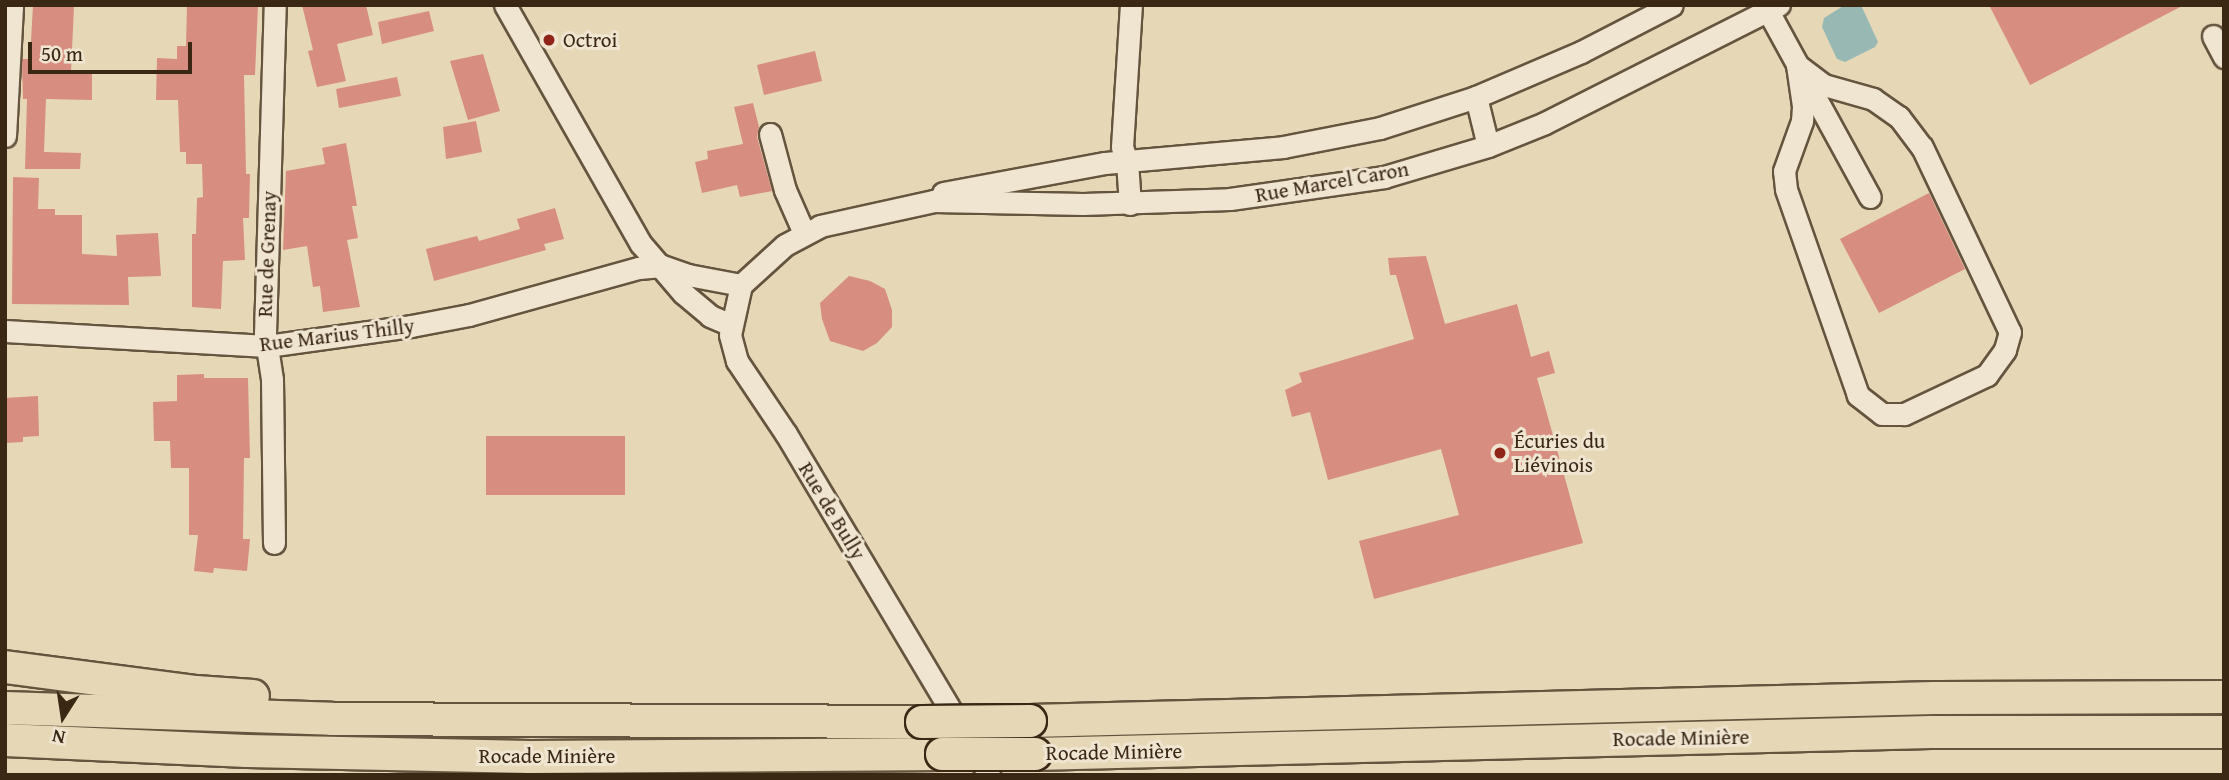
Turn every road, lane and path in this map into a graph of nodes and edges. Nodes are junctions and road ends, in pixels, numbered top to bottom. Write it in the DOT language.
graph roads {
  1 [pos="12,5"];
  2 [pos="275,5"];
  3 [pos="505,5"];
  4 [pos="1131,5"];
  5 [pos="1672,5"];
  6 [pos="1773,8"];
  7 [pos="2213,36"];
  8 [pos="2224,57"];
  9 [pos="1797,65"];
  10 [pos="1476,97"];
  11 [pos="770,134"];
  12 [pos="5,136"];
  13 [pos="1489,146"];
  14 [pos="1127,162"];
  15 [pos="1870,197"];
  16 [pos="934,201"];
  17 [pos="1130,204"];
  18 [pos="804,233"];
  19 [pos="662,265"];
  20 [pos="741,285"];
  21 [pos="731,325"];
  22 [pos="5,331"];
  23 [pos="267,346"];
  24 [pos="274,543"];
  25 [pos="5,667"];
  26 [pos="2224,696"];
  27 [pos="5,708"];
  28 [pos="332,719"];
  29 [pos="2224,732"];
  30 [pos="5,740"];
  31 [pos="247,751"];
  32 [pos="5,761"];
  33 [pos="989,775"];
  1 -- 12 [label="street"];
  2 -- 23 [label="street, Rue de Grenay"];
  3 -- 19 [label="street"];
  4 -- 14 [label="street"];
  5 -- 10 [label="street, Rue Marcel Caron"];
  6 -- 9 [label="street"];
  6 -- 13 [label="street, Rue Marcel Caron"];
  7 -- 8 [label="street"];
  9 -- 9 [label="street"];
  9 -- 15 [label="street"];
  10 -- 13 [label="street"];
  10 -- 14 [label="street, Rue Marcel Caron"];
  11 -- 18 [label="street"];
  13 -- 17 [label="street, Rue Marcel Caron"];
  14 -- 16 [label="street, Rue Marcel Caron"];
  14 -- 17 [label="street"];
  16 -- 17 [label="street, Rue Marcel Caron"];
  16 -- 18 [label="street, Rue Marcel Caron"];
  18 -- 20 [label="street, Rue Marcel Caron"];
  19 -- 20 [label="street"];
  19 -- 21 [label="street"];
  19 -- 23 [label="street, Rue Marius Thilly"];
  20 -- 21 [label="street"];
  21 -- 33 [label="street, Rue de Bully"];
  22 -- 23 [label="street, Rue Marius Thilly"];
  23 -- 24 [label="street, Rue de Grenay"];
  25 -- 28 [label="highway"];
  26 -- 28 [label="highway, Rocade Minière, bridge"];
  27 -- 28 [label="highway, Rocade Minière"];
  29 -- 31 [label="highway, Rocade Minière, bridge"];
  30 -- 31 [label="highway, Rocade Minière"];
  31 -- 32 [label="highway"];
}
